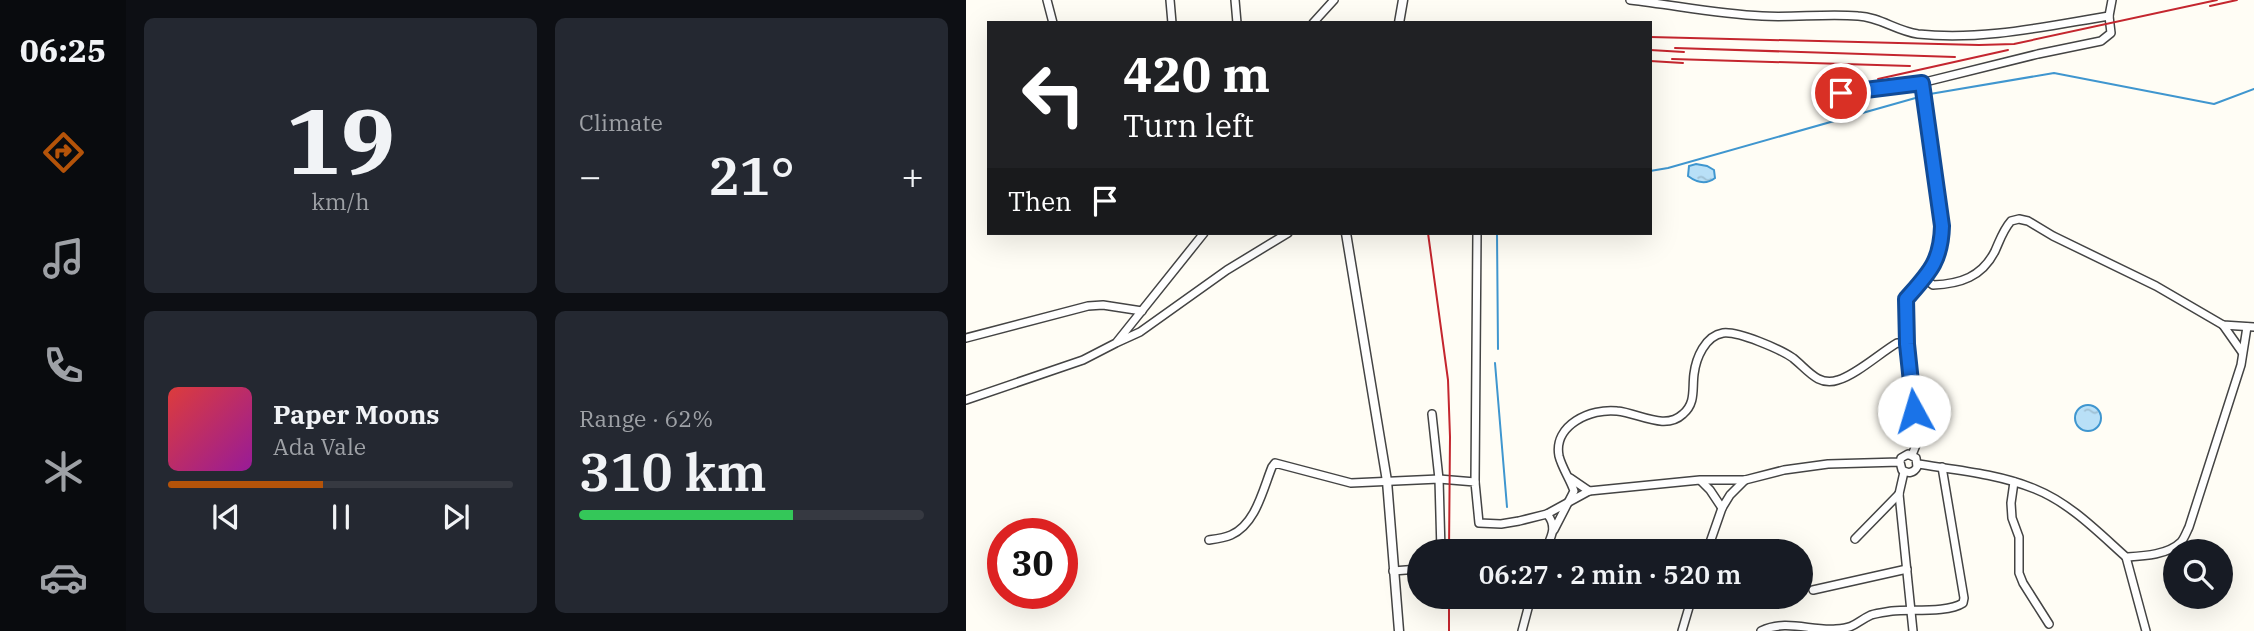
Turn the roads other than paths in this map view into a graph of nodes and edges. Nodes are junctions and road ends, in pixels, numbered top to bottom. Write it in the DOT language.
graph roads {
  1 [pos="1047,0"];
  2 [pos="1170,0"];
  3 [pos="1235,0"];
  4 [pos="1334,0"];
  5 [pos="1403,0"];
  6 [pos="1630,0"];
  7 [pos="2112,0"];
  8 [pos="2109,16"];
  9 [pos="1052,21"];
  10 [pos="1172,21"];
  11 [pos="1237,21"];
  12 [pos="1315,21"];
  13 [pos="1399,21"];
  14 [pos="1922,83"];
  15 [pos="1831,102"];
  16 [pos="1202,235"];
  17 [pos="1284,235"];
  18 [pos="1346,235"];
  19 [pos="1477,235"];
  20 [pos="1924,278"];
  21 [pos="1142,311"];
  22 [pos="2223,325"];
  23 [pos="2251,327"];
  24 [pos="966,338"];
  25 [pos="1116,343"];
  26 [pos="1907,344"];
  27 [pos="2242,352"];
  28 [pos="966,400"];
  29 [pos="1432,414"];
  30 [pos="1912,455"];
  31 [pos="1900,462"];
  32 [pos="1918,464"];
  33 [pos="1942,467"];
  34 [pos="1904,472"];
  35 [pos="1569,477"];
  36 [pos="1439,479"];
  37 [pos="1700,480"];
  38 [pos="1745,480"];
  39 [pos="1387,481"];
  40 [pos="1475,482"];
  41 [pos="2014,482"];
  42 [pos="1589,491"];
  43 [pos="1899,494"];
  44 [pos="1568,502"];
  45 [pos="1722,508"];
  46 [pos="1547,514"];
  47 [pos="1554,530"];
  48 [pos="1441,539"];
  49 [pos="1550,539"];
  50 [pos="1711,539"];
  51 [pos="1855,539"];
  52 [pos="1209,540"];
  53 [pos="2126,557"];
  54 [pos="1407,569"];
  55 [pos="1908,569"];
  56 [pos="1394,570"];
  57 [pos="1813,590"];
  58 [pos="1528,609"];
  59 [pos="1688,609"];
  60 [pos="1911,610"];
  61 [pos="2049,624"];
  62 [pos="1399,631"];
  63 [pos="1522,631"];
  64 [pos="1682,631"];
  65 [pos="1761,631"];
  66 [pos="1913,631"];
  67 [pos="2146,631"];
  1 -- 9 [label="street"];
  2 -- 10 [label="street"];
  3 -- 11 [label="street"];
  4 -- 12 [label="street"];
  5 -- 13 [label="street"];
  6 -- 8 [label="street"];
  7 -- 8 [label="street"];
  8 -- 14 [label="street"];
  14 -- 15 [label="street"];
  14 -- 20 [label="street"];
  16 -- 21 [label="street"];
  17 -- 25 [label="street"];
  18 -- 39 [label="street"];
  19 -- 40 [label="street"];
  20 -- 22 [label="street"];
  20 -- 26 [label="street"];
  21 -- 24 [label="street"];
  21 -- 25 [label="street"];
  22 -- 23 [label="street"];
  22 -- 27 [label="street"];
  23 -- 27 [label="street"];
  25 -- 28 [label="street"];
  26 -- 30 [label="street"];
  26 -- 35 [label="street"];
  27 -- 53 [label="street"];
  29 -- 36 [label="street"];
  30 -- 31 [label="street"];
  30 -- 32 [label="street"];
  31 -- 34 [label="street"];
  31 -- 38 [label="street"];
  32 -- 33 [label="street"];
  32 -- 34 [label="street"];
  33 -- 41 [label="street"];
  33 -- 60 [label="street"];
  34 -- 43 [label="street"];
  35 -- 42 [label="street"];
  35 -- 44 [label="street"];
  36 -- 39 [label="street"];
  36 -- 40 [label="street"];
  36 -- 48 [label="street"];
  37 -- 38 [label="street"];
  37 -- 42 [label="street"];
  37 -- 45 [label="street"];
  38 -- 45 [label="street"];
  39 -- 52 [label="street"];
  39 -- 56 [label="street"];
  40 -- 46 [label="street"];
  41 -- 53 [label="street"];
  41 -- 61 [label="street"];
  42 -- 44 [label="street"];
  43 -- 51 [label="street"];
  43 -- 55 [label="street"];
  44 -- 46 [label="street"];
  44 -- 47 [label="street"];
  45 -- 50 [label="street"];
  46 -- 47 [label="street"];
  47 -- 49 [label="street"];
  53 -- 67 [label="street"];
  54 -- 56 [label="street"];
  55 -- 57 [label="street"];
  55 -- 60 [label="street"];
  56 -- 62 [label="street"];
  58 -- 63 [label="street"];
  59 -- 64 [label="street"];
  60 -- 65 [label="street"];
  60 -- 66 [label="street"];
}
